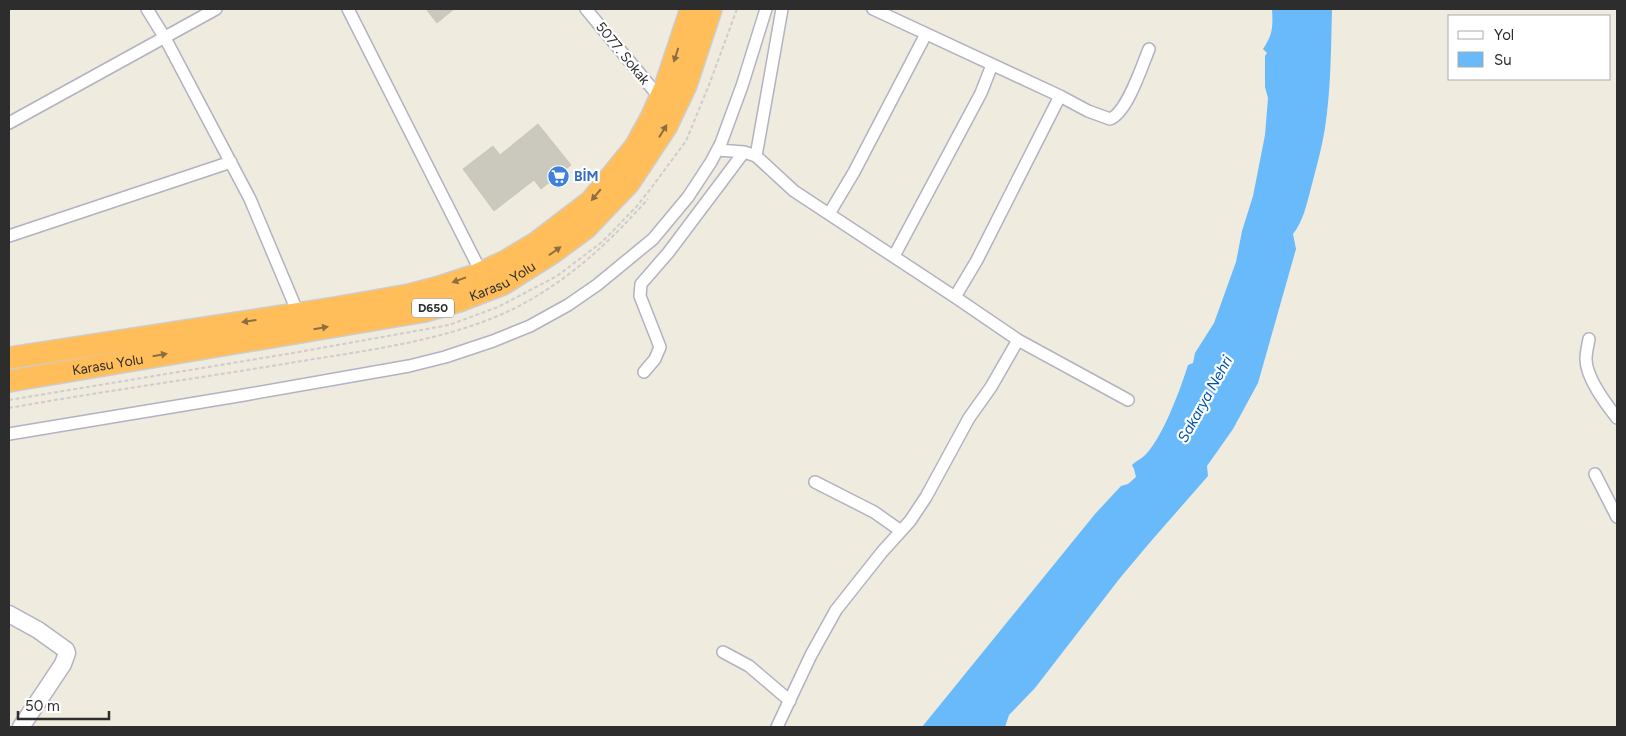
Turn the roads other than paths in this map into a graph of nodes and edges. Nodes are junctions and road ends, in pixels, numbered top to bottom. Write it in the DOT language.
graph roads {
  1 [pos="147,9"];
  2 [pos="216,9"];
  3 [pos="348,9"];
  4 [pos="586,9"];
  5 [pos="691,9"];
  6 [pos="710,9"];
  7 [pos="766,9"];
  8 [pos="782,9"];
  9 [pos="873,9"];
  10 [pos="926,34"];
  11 [pos="165,38"];
  12 [pos="1149,49"];
  13 [pos="992,65"];
  14 [pos="1060,96"];
  15 [pos="660,98"];
  16 [pos="9,123"];
  17 [pos="718,150"];
  18 [pos="744,152"];
  19 [pos="756,156"];
  20 [pos="231,162"];
  21 [pos="829,214"];
  22 [pos="10,232"];
  23 [pos="894,256"];
  24 [pos="481,272"];
  25 [pos="956,297"];
  26 [pos="298,313"];
  27 [pos="1589,339"];
  28 [pos="1018,340"];
  29 [pos="9,358"];
  30 [pos="644,372"];
  31 [pos="9,380"];
  32 [pos="1128,400"];
  33 [pos="1617,418"];
  34 [pos="9,434"];
  35 [pos="1595,474"];
  36 [pos="816,482"];
  37 [pos="1617,517"];
  38 [pos="901,531"];
  39 [pos="9,614"];
  40 [pos="723,652"];
  41 [pos="790,701"];
  42 [pos="21,727"];
  43 [pos="777,727"];
  1 -- 11 [label="street"];
  2 -- 11 [label="street"];
  3 -- 24 [label="street"];
  4 -- 15 [label="street, 5077. Sokak"];
  5 -- 15 [label="highway, Karasu Yolu / D650, one-way"];
  31 -- 6 [label="highway, Karasu Yolu / D650, one-way"];
  7 -- 17 [label="street"];
  8 -- 19 [label="street"];
  9 -- 10 [label="street"];
  10 -- 13 [label="street"];
  10 -- 21 [label="street"];
  11 -- 16 [label="street"];
  11 -- 20 [label="street"];
  12 -- 14 [label="street"];
  13 -- 14 [label="street"];
  13 -- 23 [label="street"];
  14 -- 25 [label="street"];
  15 -- 24 [label="highway, Karasu Yolu / D650, one-way"];
  17 -- 18 [label="street"];
  17 -- 34 [label="street"];
  18 -- 19 [label="street"];
  18 -- 30 [label="street"];
  19 -- 21 [label="street"];
  20 -- 22 [label="street"];
  20 -- 26 [label="street"];
  21 -- 23 [label="street"];
  23 -- 25 [label="street"];
  24 -- 26 [label="highway, Karasu Yolu / D650, one-way"];
  25 -- 28 [label="street"];
  26 -- 29 [label="highway, Karasu Yolu / D650, one-way"];
  27 -- 33 [label="street"];
  28 -- 32 [label="street"];
  28 -- 38 [label="street"];
  35 -- 37 [label="street"];
  36 -- 38 [label="street"];
  38 -- 41 [label="street"];
  39 -- 42 [label="street"];
  40 -- 41 [label="street"];
  41 -- 43 [label="street"];
}
